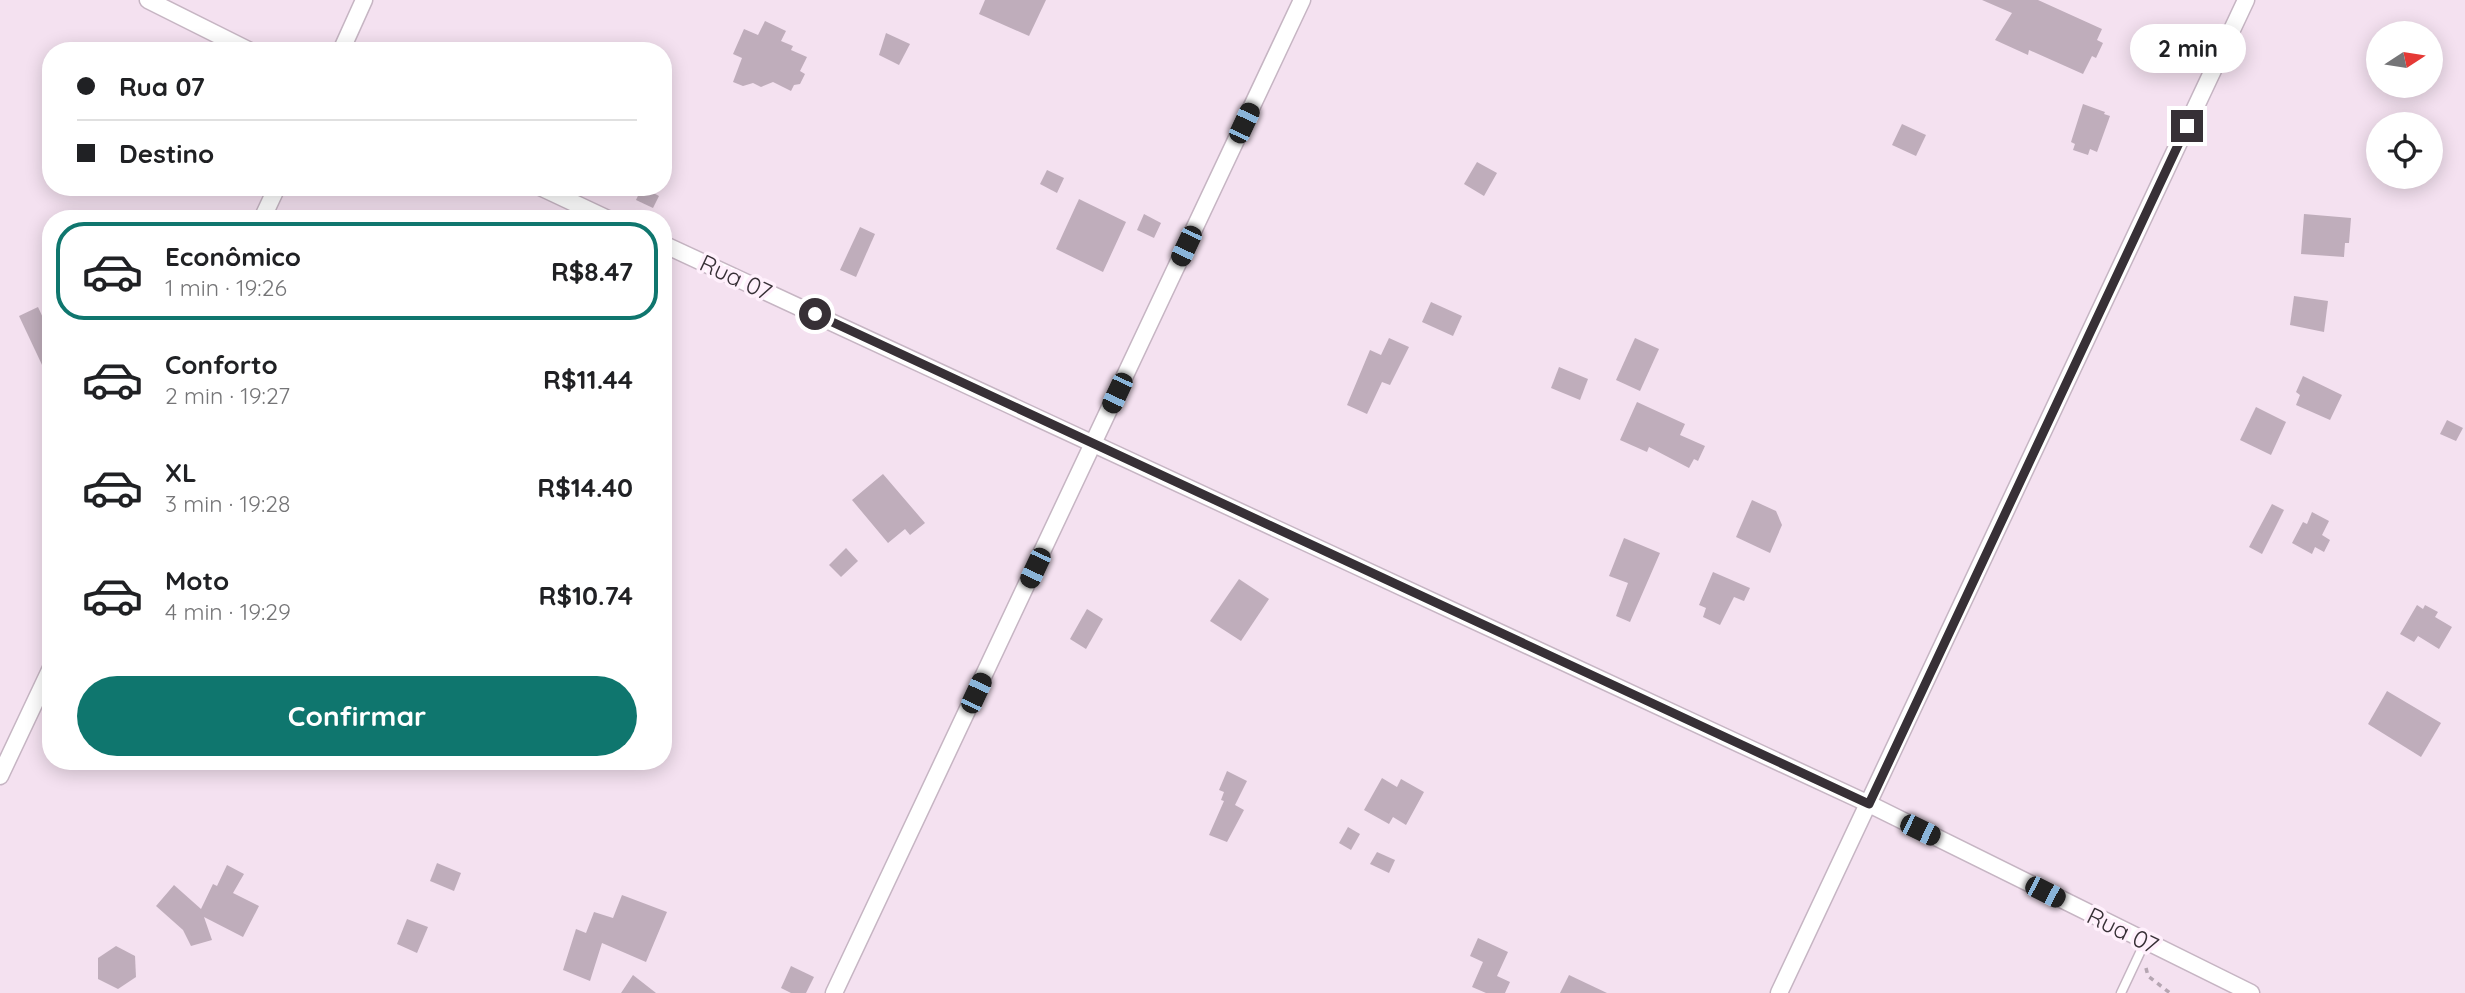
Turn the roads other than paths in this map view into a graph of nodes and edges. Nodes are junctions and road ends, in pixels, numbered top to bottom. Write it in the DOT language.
graph roads {
  1 [pos="148,0"];
  2 [pos="364,0"];
  3 [pos="1302,0"];
  4 [pos="2246,0"];
  5 [pos="232,42"];
  6 [pos="345,42"];
  7 [pos="559,196"];
  8 [pos="589,210"];
  9 [pos="672,248"];
  10 [pos="1094,443"];
  11 [pos="42,687"];
  12 [pos="0,776"];
  13 [pos="1869,804"];
  14 [pos="2147,943"];
  15 [pos="834,993"];
  16 [pos="1779,993"];
  17 [pos="2121,993"];
  18 [pos="2251,993"];
  1 -- 5 [label="street"];
  2 -- 6 [label="street"];
  3 -- 10 [label="street"];
  4 -- 13 [label="street"];
  7 -- 8 [label="street"];
  9 -- 10 [label="street, Rua 07"];
  10 -- 13 [label="street, Rua 07"];
  10 -- 15 [label="street"];
  11 -- 12 [label="street"];
  13 -- 14 [label="street, Rua 07"];
  13 -- 16 [label="street"];
  14 -- 17 [label="lane"];
  14 -- 18 [label="street, Rua 07"];
}
